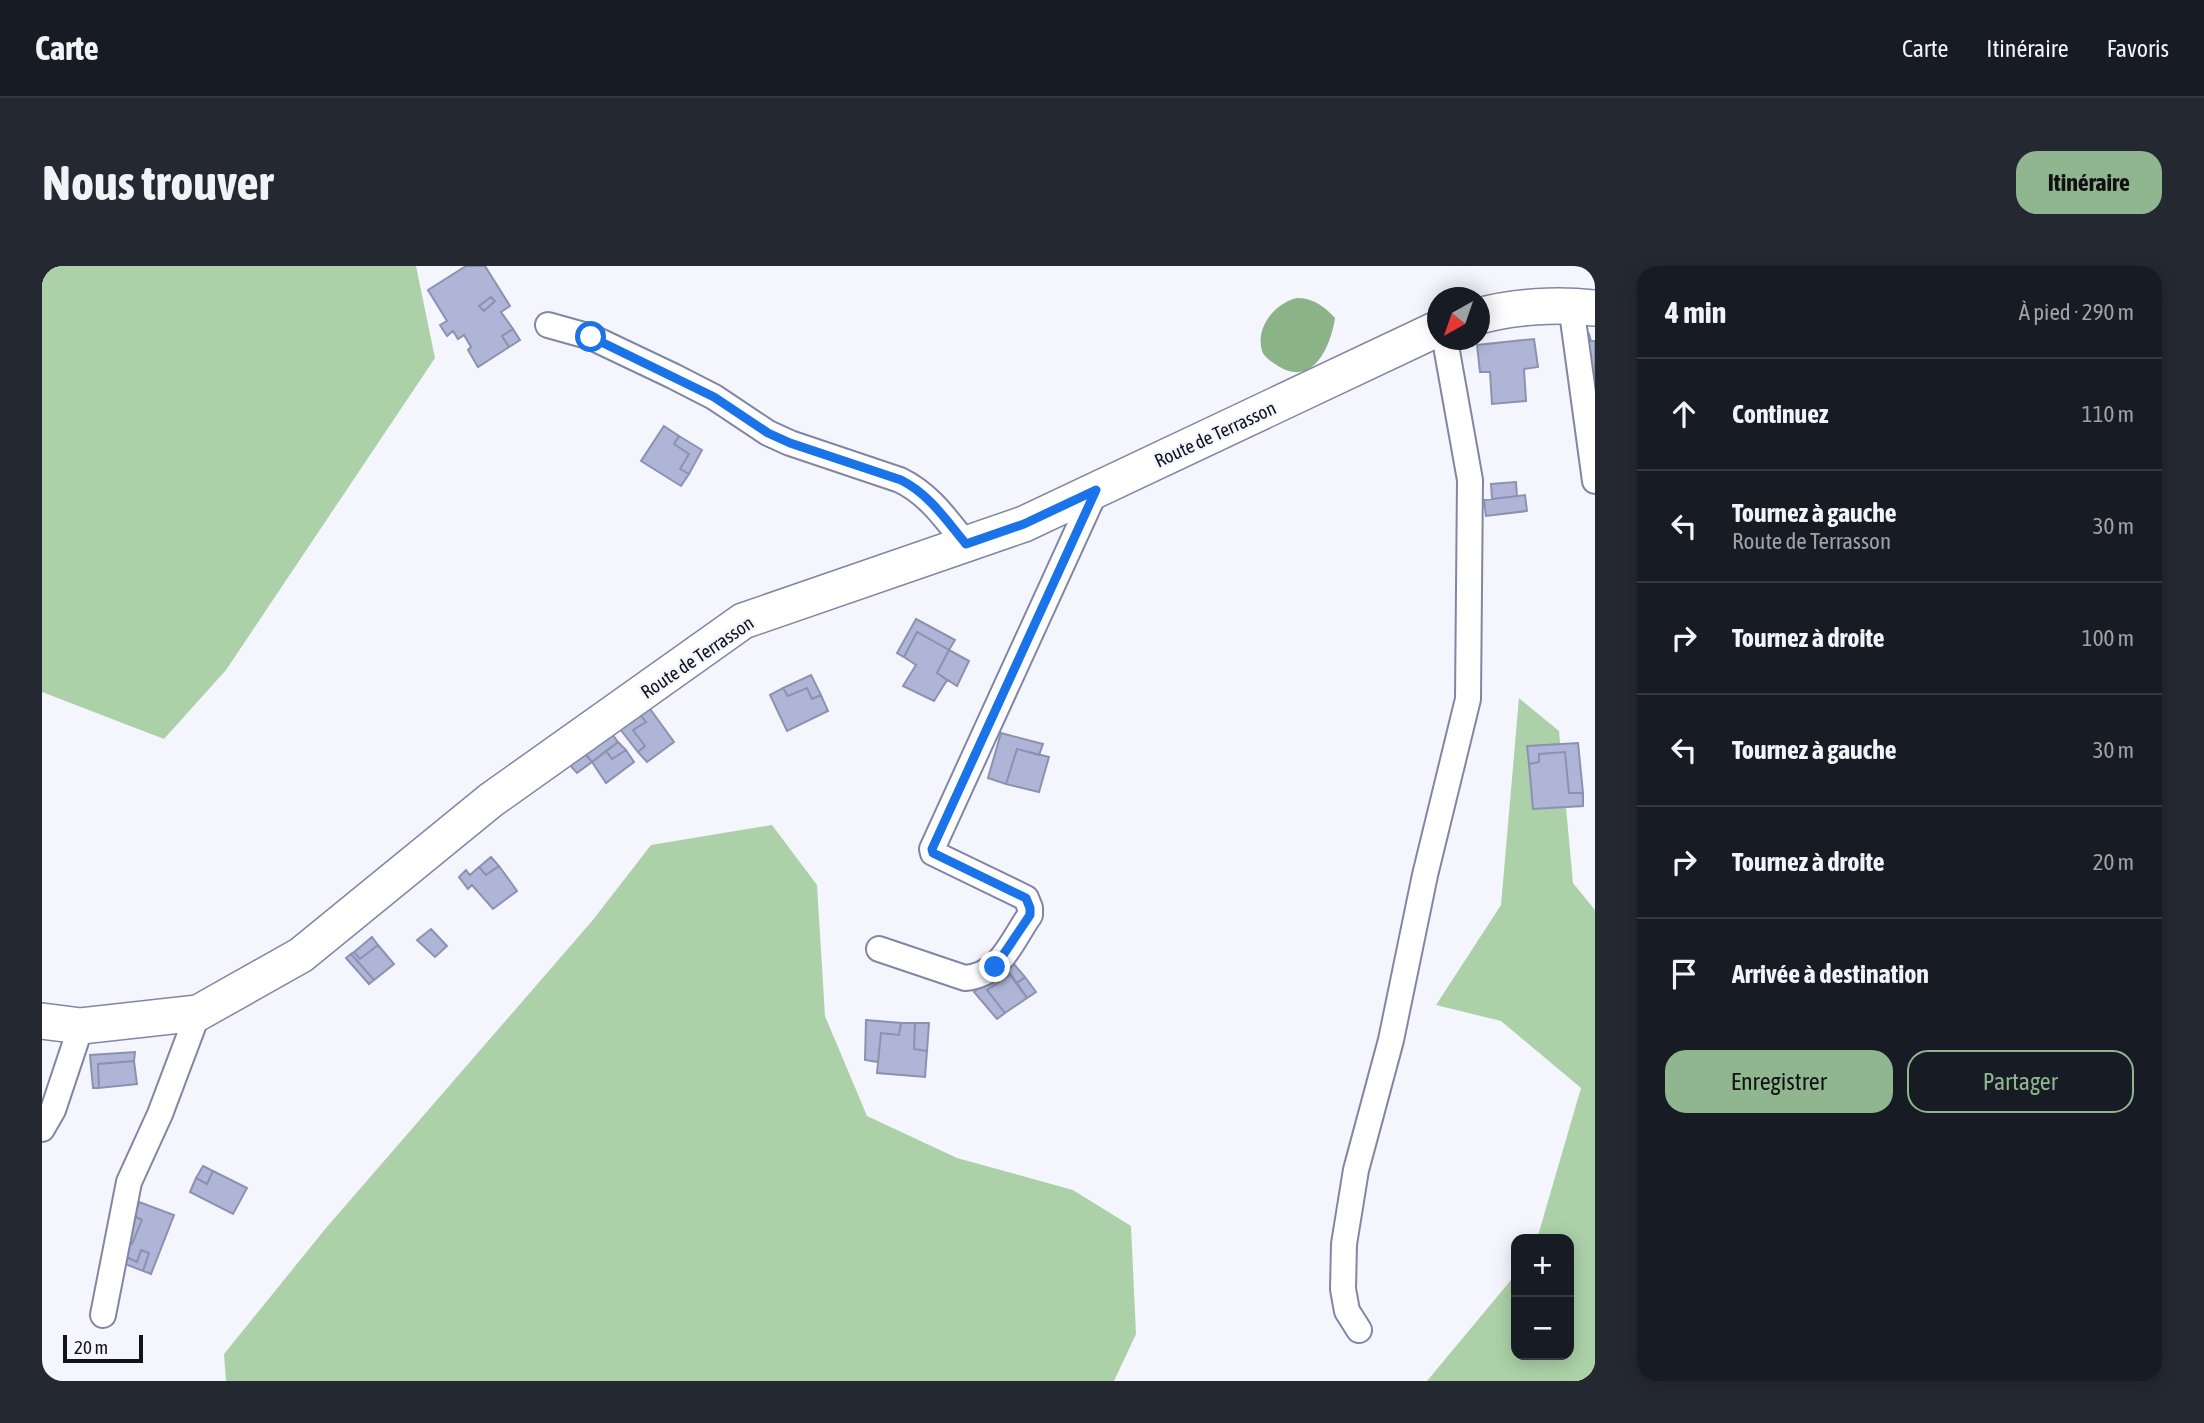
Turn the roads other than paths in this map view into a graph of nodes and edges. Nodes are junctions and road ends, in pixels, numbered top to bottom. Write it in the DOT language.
graph roads {
  1 [pos="1583,307"];
  2 [pos="1490,313"];
  3 [pos="548,325"];
  4 [pos="1427,334"];
  5 [pos="1447,350"];
  6 [pos="1595,481"];
  7 [pos="1096,490"];
  8 [pos="966,544"];
  9 [pos="879,949"];
  10 [pos="198,1013"];
  11 [pos="42,1021"];
  12 [pos="81,1026"];
  13 [pos="42,1129"];
  14 [pos="103,1315"];
  15 [pos="1359,1330"];
  1 -- 2 [label="street"];
  1 -- 6 [label="street"];
  3 -- 8 [label="street"];
  4 -- 7 [label="street, Route de Terrasson"];
  5 -- 15 [label="street"];
  7 -- 8 [label="street, Route de Terrasson"];
  7 -- 9 [label="street"];
  8 -- 10 [label="street, Route de Terrasson"];
  10 -- 12 [label="street, Route de Terrasson"];
  10 -- 14 [label="street"];
  11 -- 12 [label="street, Route de Terrasson"];
  12 -- 13 [label="street"];
}
